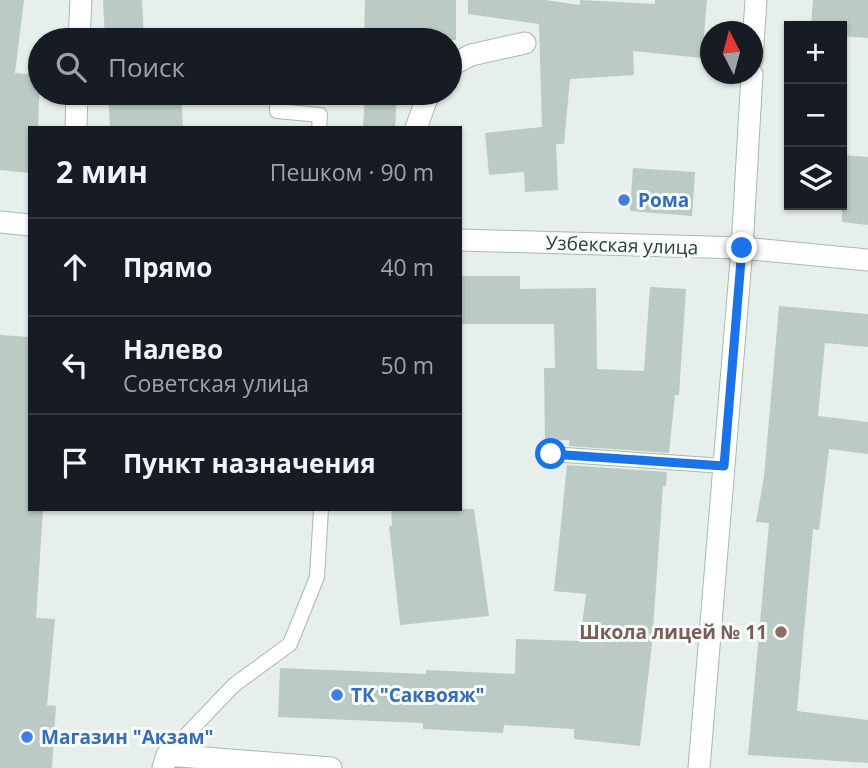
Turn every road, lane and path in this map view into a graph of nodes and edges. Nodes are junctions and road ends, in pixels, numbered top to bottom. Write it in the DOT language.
graph roads {
  1 [pos="81,0"];
  2 [pos="756,0"];
  3 [pos="755,21"];
  4 [pos="80,28"];
  5 [pos="525,43"];
  6 [pos="462,60"];
  7 [pos="751,84"];
  8 [pos="77,105"];
  9 [pos="277,105"];
  10 [pos="425,105"];
  11 [pos="76,126"];
  12 [pos="319,126"];
  13 [pos="417,126"];
  14 [pos="0,222"];
  15 [pos="28,225"];
  16 [pos="462,240"];
  17 [pos="742,248"];
  18 [pos="868,260"];
  19 [pos="551,454"];
  20 [pos="724,466"];
  21 [pos="321,511"];
  22 [pos="165,762"];
  23 [pos="331,768"];
  24 [pos="699,768"];
  1 -- 4 [label="street"];
  2 -- 3 [label="street"];
  5 -- 6 [label="street"];
  7 -- 17 [label="street"];
  8 -- 11 [label="street"];
  9 -- 12 [label="lane"];
  10 -- 13 [label="street"];
  14 -- 15 [label="street"];
  16 -- 17 [label="street, Узбекская улица"];
  17 -- 18 [label="street, Узбекская улица"];
  17 -- 20 [label="street"];
  19 -- 20 [label="lane"];
  20 -- 24 [label="street"];
  21 -- 22 [label="lane"];
  22 -- 23 [label="street"];
}
